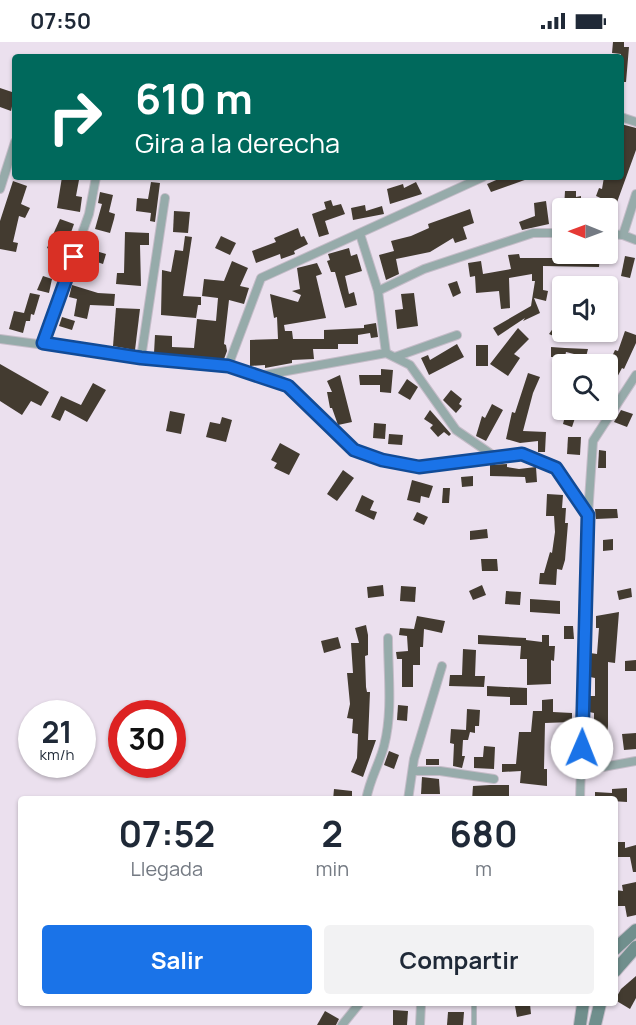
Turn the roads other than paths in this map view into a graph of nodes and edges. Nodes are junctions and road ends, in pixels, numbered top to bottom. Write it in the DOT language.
graph roads {
  1 [pos="12,151"];
  2 [pos="95,180"];
  3 [pos="477,180"];
  4 [pos="0,189"];
  5 [pos="636,194"];
  6 [pos="165,198"];
  7 [pos="552,233"];
  8 [pos="360,234"];
  9 [pos="618,235"];
  10 [pos="623,235"];
  11 [pos="636,240"];
  12 [pos="378,291"];
  13 [pos="457,335"];
  14 [pos="0,339"];
  15 [pos="43,343"];
  16 [pos="386,353"];
  17 [pos="395,357"];
  18 [pos="141,358"];
  19 [pos="228,366"];
  20 [pos="636,375"];
  21 [pos="259,376"];
  22 [pos="494,456"];
  23 [pos="588,515"];
  24 [pos="388,638"];
  25 [pos="442,666"];
  26 [pos="636,761"];
  27 [pos="413,771"];
  28 [pos="581,771"];
  29 [pos="494,779"];
  30 [pos="367,796"];
  31 [pos="409,796"];
  32 [pos="580,796"];
  33 [pos="636,930"];
  34 [pos="618,946"];
  35 [pos="636,946"];
  36 [pos="618,967"];
  37 [pos="357,1006"];
  38 [pos="421,1006"];
  39 [pos="474,1006"];
  40 [pos="584,1006"];
  41 [pos="600,1006"];
  42 [pos="342,1025"];
  43 [pos="420,1025"];
  44 [pos="474,1025"];
  45 [pos="580,1025"];
  46 [pos="595,1025"];
  1 -- 4 [label="street"];
  2 -- 15 [label="street"];
  3 -- 8 [label="street"];
  5 -- 10 [label="street"];
  6 -- 18 [label="street"];
  7 -- 12 [label="street"];
  8 -- 12 [label="street"];
  8 -- 19 [label="street"];
  9 -- 10 [label="street"];
  10 -- 11 [label="street"];
  12 -- 16 [label="street"];
  13 -- 17 [label="street"];
  14 -- 15 [label="street"];
  15 -- 18 [label="street"];
  16 -- 17 [label="street"];
  16 -- 21 [label="street"];
  17 -- 22 [label="street"];
  18 -- 19 [label="street"];
  19 -- 21 [label="street"];
  20 -- 23 [label="street"];
  21 -- 22 [label="street"];
  22 -- 23 [label="street"];
  23 -- 28 [label="street"];
  24 -- 30 [label="street"];
  25 -- 27 [label="street"];
  26 -- 28 [label="street"];
  27 -- 29 [label="street"];
  27 -- 31 [label="street"];
  28 -- 32 [label="street"];
  33 -- 34 [label="main road"];
  35 -- 36 [label="main road"];
  37 -- 42 [label="street"];
  38 -- 43 [label="street"];
  39 -- 44 [label="lane"];
  40 -- 45 [label="main road"];
  41 -- 46 [label="main road"];
}
